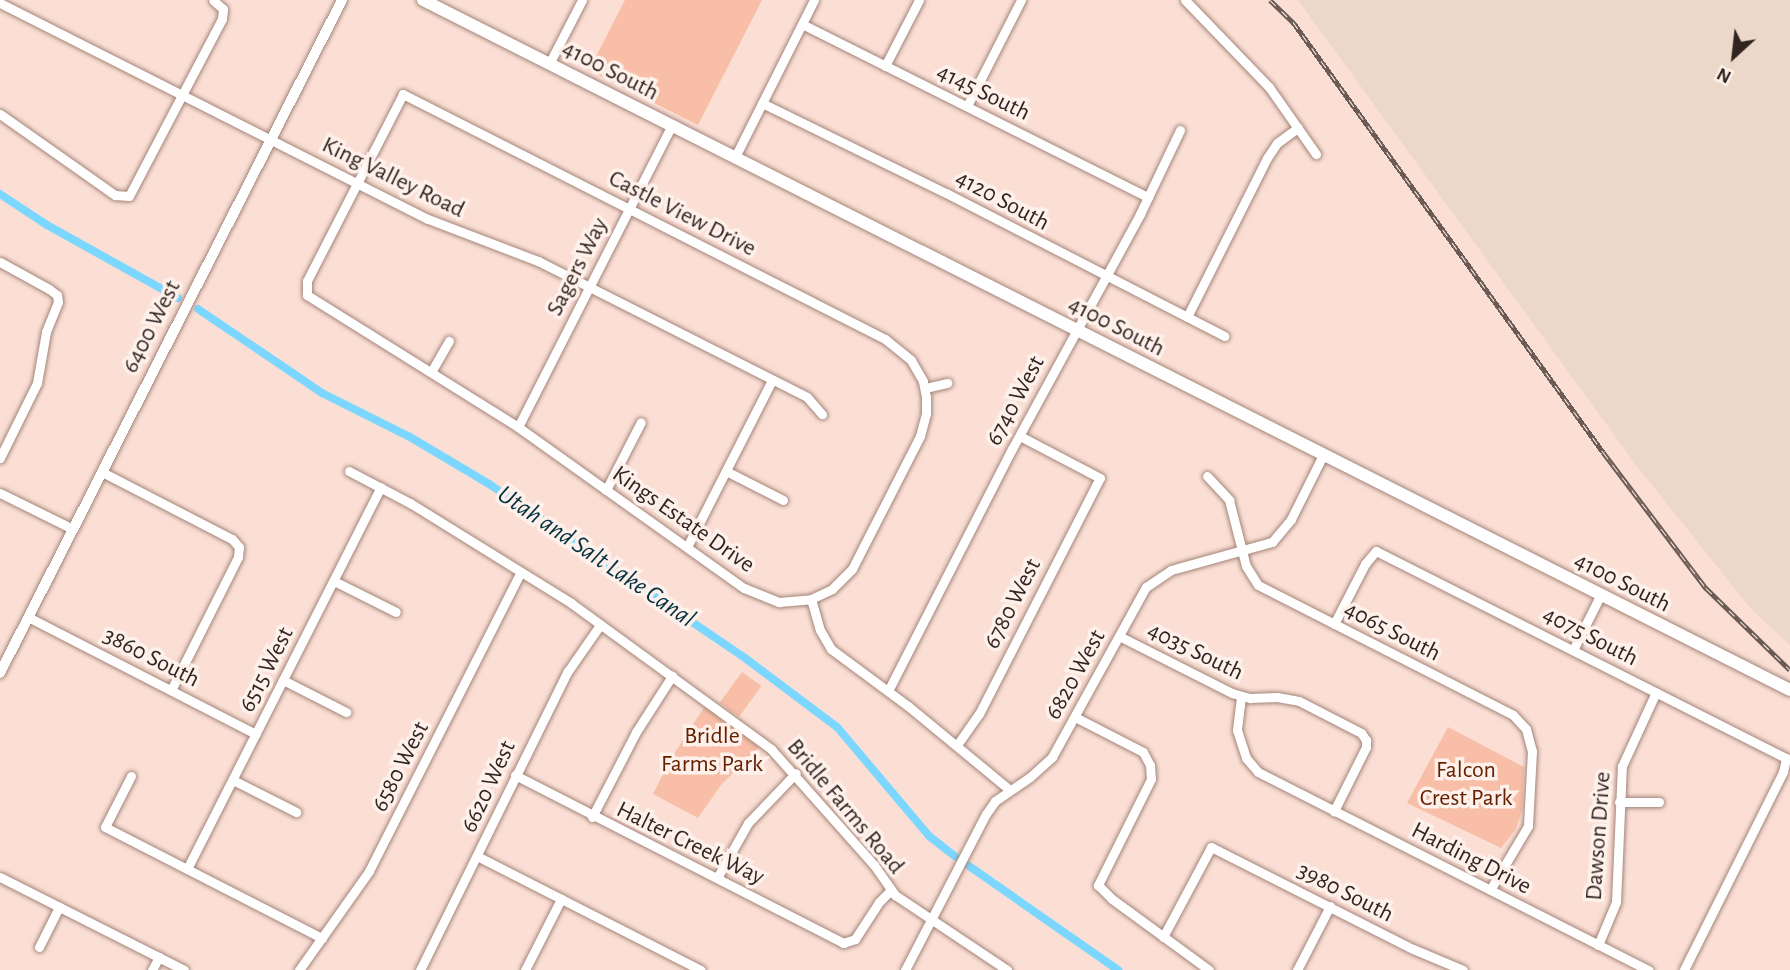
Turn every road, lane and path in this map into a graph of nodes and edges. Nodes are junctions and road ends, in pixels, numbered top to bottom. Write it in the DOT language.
graph roads {
  1 [pos="213,0"];
  2 [pos="342,0"];
  3 [pos="423,0"];
  4 [pos="582,0"];
  5 [pos="814,0"];
  6 [pos="919,0"];
  7 [pos="1021,0"];
  8 [pos="1185,0"];
  9 [pos="0,3"];
  10 [pos="802,24"];
  11 [pos="550,64"];
  12 [pos="885,66"];
  13 [pos="183,95"];
  14 [pos="762,103"];
  15 [pos="967,106"];
  16 [pos="0,114"];
  17 [pos="672,125"];
  18 [pos="1298,128"];
  19 [pos="1180,131"];
  20 [pos="271,139"];
  21 [pos="1316,154"];
  22 [pos="735,157"];
  23 [pos="357,183"];
  24 [pos="1148,197"];
  25 [pos="629,209"];
  26 [pos="0,262"];
  27 [pos="1105,276"];
  28 [pos="589,287"];
  29 [pos="1187,317"];
  30 [pos="1076,330"];
  31 [pos="1224,336"];
  32 [pos="449,341"];
  33 [pos="431,372"];
  34 [pos="772,380"];
  35 [pos="947,383"];
  36 [pos="925,388"];
  37 [pos="822,414"];
  38 [pos="641,422"];
  39 [pos="518,427"];
  40 [pos="1020,436"];
  41 [pos="1323,455"];
  42 [pos="0,458"];
  43 [pos="349,471"];
  44 [pos="726,471"];
  45 [pos="102,472"];
  46 [pos="1207,476"];
  47 [pos="381,487"];
  48 [pos="606,490"];
  49 [pos="0,492"];
  50 [pos="783,500"];
  51 [pos="73,529"];
  52 [pos="687,547"];
  53 [pos="1243,552"];
  54 [pos="521,572"];
  55 [pos="334,581"];
  56 [pos="1600,596"];
  57 [pos="811,600"];
  58 [pos="396,612"];
  59 [pos="28,617"];
  60 [pos="1334,624"];
  61 [pos="600,625"];
  62 [pos="1119,636"];
  63 [pos="1573,650"];
  64 [pos="0,673"];
  65 [pos="673,676"];
  66 [pos="283,680"];
  67 [pos="171,690"];
  68 [pos="1790,690"];
  69 [pos="888,691"];
  70 [pos="1656,692"];
  71 [pos="1241,697"];
  72 [pos="346,712"];
  73 [pos="1075,717"];
  74 [pos="256,734"];
  75 [pos="957,746"];
  76 [pos="796,773"];
  77 [pos="515,775"];
  78 [pos="131,776"];
  79 [pos="233,780"];
  80 [pos="1010,790"];
  81 [pos="1619,802"];
  82 [pos="1659,802"];
  83 [pos="1334,811"];
  84 [pos="296,812"];
  85 [pos="592,817"];
  86 [pos="477,856"];
  87 [pos="187,869"];
  88 [pos="0,877"];
  89 [pos="717,878"];
  90 [pos="1490,890"];
  91 [pos="891,891"];
  92 [pos="561,899"];
  93 [pos="1330,906"];
  94 [pos="59,907"];
  95 [pos="932,919"];
  96 [pos="1163,937"];
  97 [pos="322,938"];
  98 [pos="1598,945"];
  99 [pos="39,947"];
  100 [pos="159,957"];
  101 [pos="152,970"];
  102 [pos="184,970"];
  103 [pos="299,970"];
  104 [pos="420,970"];
  105 [pos="525,970"];
  106 [pos="701,970"];
  107 [pos="905,970"];
  108 [pos="1007,970"];
  109 [pos="1209,970"];
  110 [pos="1297,970"];
  111 [pos="1463,970"];
  112 [pos="1649,970"];
  113 [pos="1684,970"];
  1 -- 13 [label="street"];
  2 -- 20 [label="street, 6400 West"];
  3 -- 11 [label="main road, 4100 South"];
  4 -- 11 [label="street"];
  5 -- 10 [label="street"];
  6 -- 12 [label="street"];
  7 -- 15 [label="street"];
  8 -- 18 [label="street"];
  9 -- 13 [label="street, King Valley Road"];
  10 -- 12 [label="street, 4145 South"];
  10 -- 14 [label="street"];
  11 -- 17 [label="main road, 4100 South"];
  12 -- 15 [label="street, 4145 South"];
  13 -- 16 [label="street"];
  13 -- 20 [label="street, King Valley Road"];
  14 -- 22 [label="street"];
  14 -- 27 [label="street, 4120 South"];
  15 -- 24 [label="street, 4145 South"];
  17 -- 22 [label="main road, 4100 South"];
  17 -- 25 [label="street, Sagers Way"];
  18 -- 21 [label="street"];
  18 -- 29 [label="street"];
  19 -- 24 [label="street, 6740 West"];
  20 -- 23 [label="street, King Valley Road"];
  20 -- 45 [label="street, 6400 West"];
  22 -- 30 [label="main road, 4100 South"];
  23 -- 25 [label="street, Castle View Drive"];
  23 -- 28 [label="street, King Valley Road"];
  23 -- 33 [label="street, Kings Estate Drive"];
  24 -- 27 [label="street, 6740 West"];
  25 -- 28 [label="street, Sagers Way"];
  25 -- 36 [label="street, Castle View Drive"];
  26 -- 42 [label="street"];
  27 -- 29 [label="street, 4120 South"];
  27 -- 30 [label="street, 6740 West"];
  28 -- 34 [label="street, King Valley Road"];
  28 -- 39 [label="street, Sagers Way"];
  29 -- 31 [label="street, 4120 South"];
  30 -- 40 [label="street, 6740 West"];
  30 -- 41 [label="main road, 4100 South"];
  32 -- 33 [label="street"];
  33 -- 39 [label="street, Kings Estate Drive"];
  34 -- 37 [label="street, King Valley Road"];
  34 -- 44 [label="street"];
  35 -- 36 [label="street"];
  36 -- 57 [label="street"];
  38 -- 48 [label="street"];
  39 -- 48 [label="street, Kings Estate Drive"];
  40 -- 69 [label="street, 6740 West"];
  40 -- 75 [label="street, 6780 West"];
  41 -- 53 [label="street, 6820 West"];
  41 -- 56 [label="main road, 4100 South"];
  43 -- 47 [label="street, Bridle Farms Road"];
  44 -- 50 [label="street"];
  44 -- 52 [label="street"];
  45 -- 51 [label="street, 6400 West"];
  45 -- 67 [label="street"];
  46 -- 53 [label="street, 4065 South"];
  47 -- 54 [label="street, Bridle Farms Road"];
  47 -- 55 [label="street, 6515 West"];
  48 -- 52 [label="street, Kings Estate Drive"];
  49 -- 51 [label="street"];
  51 -- 59 [label="street, 6400 West"];
  52 -- 57 [label="street, Kings Estate Drive"];
  53 -- 60 [label="street, 4065 South"];
  53 -- 62 [label="street, 6820 West"];
  54 -- 61 [label="street, Bridle Farms Road"];
  54 -- 97 [label="street, 6580 West"];
  55 -- 58 [label="street"];
  55 -- 66 [label="street, 6515 West"];
  56 -- 63 [label="street"];
  56 -- 68 [label="main road, 4100 South"];
  57 -- 69 [label="street"];
  59 -- 64 [label="street, 6400 West"];
  59 -- 67 [label="street, 3860 South"];
  60 -- 63 [label="street, 4075 South"];
  60 -- 90 [label="street, 4065 South"];
  61 -- 65 [label="street, Bridle Farms Road"];
  61 -- 77 [label="street, 6620 West"];
  62 -- 71 [label="street, 4035 South"];
  62 -- 73 [label="street, 6820 West"];
  63 -- 70 [label="street, 4075 South"];
  65 -- 76 [label="street, Bridle Farms Road"];
  65 -- 85 [label="street"];
  66 -- 72 [label="street"];
  66 -- 74 [label="street, 6515 West"];
  67 -- 74 [label="street, 3860 South"];
  69 -- 75 [label="street"];
  70 -- 81 [label="street, Dawson Drive"];
  70 -- 113 [label="street, 4075 South"];
  71 -- 83 [label="street, Harding Drive"];
  71 -- 83 [label="street, 4035 South"];
  73 -- 80 [label="street, 6820 West"];
  73 -- 96 [label="street"];
  74 -- 79 [label="street, 6515 West"];
  75 -- 80 [label="street"];
  76 -- 89 [label="street"];
  76 -- 91 [label="street, Bridle Farms Road"];
  77 -- 85 [label="street, Halter Creek Way"];
  77 -- 86 [label="street, 6620 West"];
  78 -- 87 [label="street"];
  79 -- 84 [label="street"];
  79 -- 87 [label="street, 6515 West"];
  80 -- 95 [label="street, 6820 West"];
  81 -- 82 [label="street"];
  81 -- 98 [label="street, Dawson Drive"];
  83 -- 90 [label="street, Harding Drive"];
  85 -- 89 [label="street, Halter Creek Way"];
  86 -- 92 [label="street"];
  86 -- 104 [label="street, 6620 West"];
  87 -- 97 [label="street"];
  88 -- 94 [label="street"];
  89 -- 91 [label="street, Halter Creek Way"];
  90 -- 98 [label="street, Harding Drive"];
  91 -- 95 [label="street, Bridle Farms Road"];
  92 -- 105 [label="street"];
  92 -- 106 [label="street"];
  93 -- 96 [label="street, 3980 South"];
  93 -- 110 [label="street"];
  93 -- 111 [label="street, 3980 South"];
  94 -- 99 [label="street"];
  94 -- 100 [label="street"];
  95 -- 107 [label="street, 6820 West"];
  95 -- 108 [label="street, Bridle Farms Road"];
  96 -- 109 [label="street"];
  97 -- 103 [label="street, 6580 West"];
  98 -- 112 [label="street, Harding Drive"];
  100 -- 101 [label="street"];
  100 -- 102 [label="street"];
}
